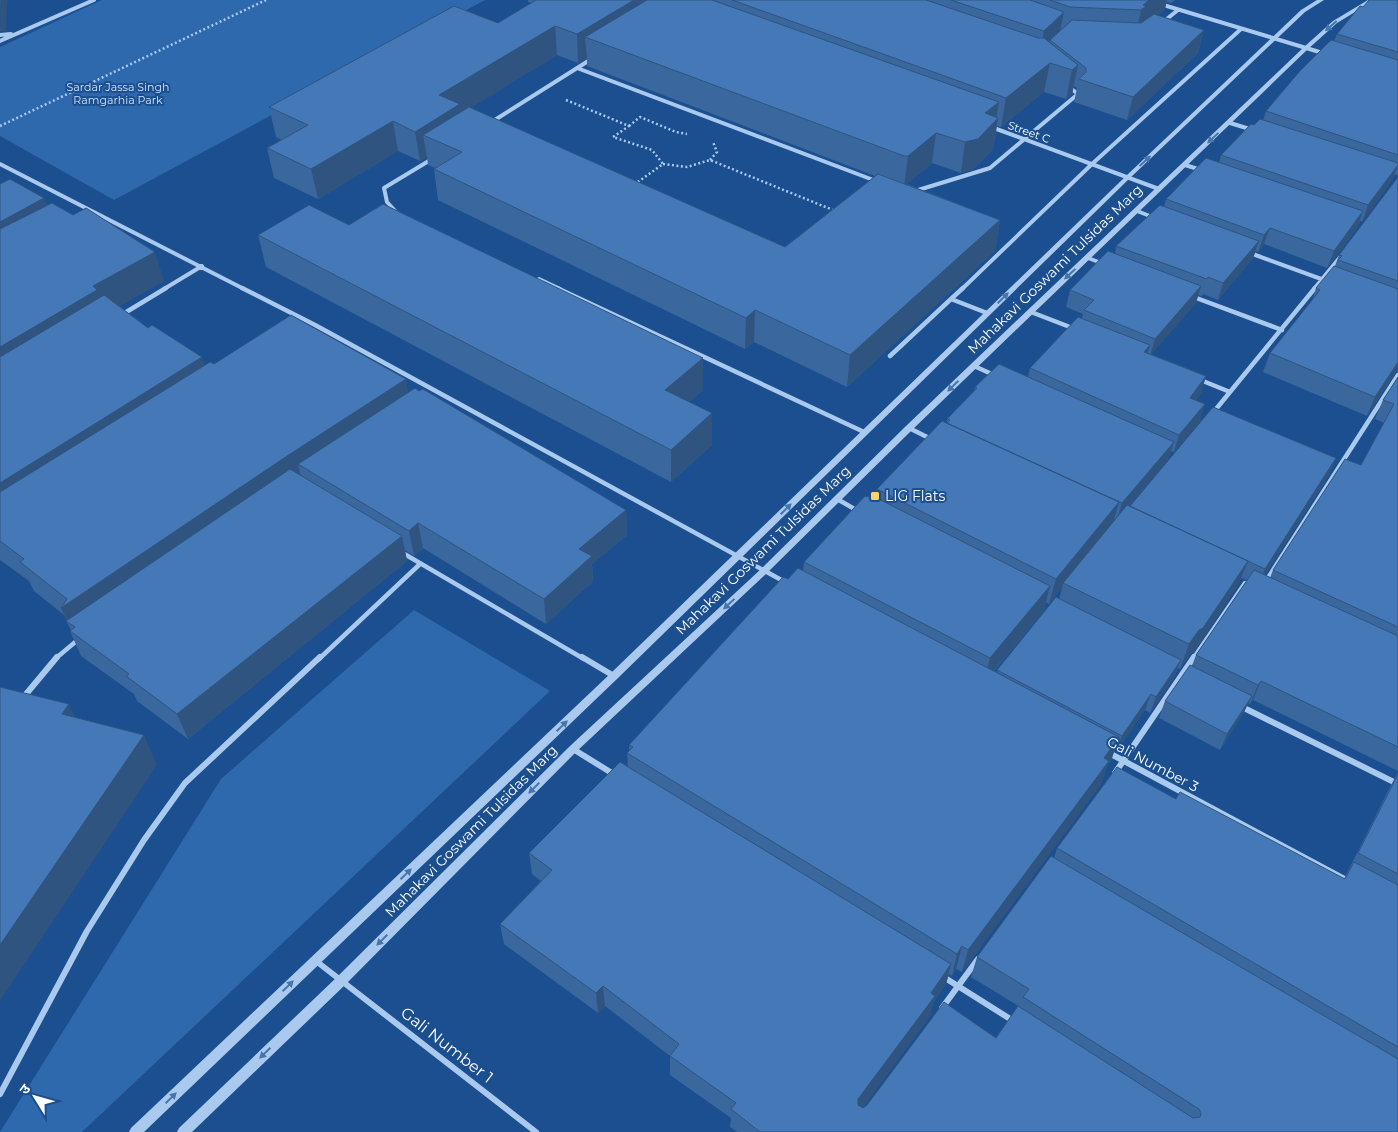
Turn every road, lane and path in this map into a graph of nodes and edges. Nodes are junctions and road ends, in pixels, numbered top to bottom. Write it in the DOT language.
graph roads {
  1 [pos="94,0"];
  2 [pos="266,0"];
  3 [pos="1147,0"];
  4 [pos="1321,0"];
  5 [pos="1372,0"];
  6 [pos="1178,10"];
  7 [pos="1157,26"];
  8 [pos="1241,29"];
  9 [pos="17,33"];
  10 [pos="0,36"];
  11 [pos="1274,39"];
  12 [pos="0,41"];
  13 [pos="1306,48"];
  14 [pos="601,54"];
  15 [pos="1334,56"];
  16 [pos="577,68"];
  17 [pos="1065,85"];
  18 [pos="542,90"];
  19 [pos="1230,123"];
  20 [pos="0,126"];
  21 [pos="988,126"];
  22 [pos="484,127"];
  23 [pos="1258,132"];
  24 [pos="709,140"];
  25 [pos="1026,140"];
  26 [pos="434,158"];
  27 [pos="710,160"];
  28 [pos="0,164"];
  29 [pos="663,164"];
  30 [pos="1092,164"];
  31 [pos="1185,165"];
  32 [pos="1204,171"];
  33 [pos="1128,177"];
  34 [pos="883,183"];
  35 [pos="634,185"];
  36 [pos="1159,189"];
  37 [pos="907,190"];
  38 [pos="93,210"];
  39 [pos="833,210"];
  40 [pos="1136,212"];
  41 [pos="398,214"];
  42 [pos="85,215"];
  43 [pos="1164,222"];
  44 [pos="995,246"];
  45 [pos="1004,249"];
  46 [pos="1346,249"];
  47 [pos="1248,252"];
  48 [pos="1088,258"];
  49 [pos="1106,265"];
  50 [pos="202,266"];
  51 [pos="533,277"];
  52 [pos="1323,280"];
  53 [pos="1332,283"];
  54 [pos="1190,296"];
  55 [pos="951,299"];
  56 [pos="1031,312"];
  57 [pos="987,313"];
  58 [pos="119,316"];
  59 [pos="315,325"];
  60 [pos="307,330"];
  61 [pos="1282,330"];
  62 [pos="1080,332"];
  63 [pos="890,356"];
  64 [pos="974,366"];
  65 [pos="1398,375"];
  66 [pos="1001,378"];
  67 [pos="1195,378"];
  68 [pos="442,392"];
  69 [pos="1230,392"];
  70 [pos="435,397"];
  71 [pos="1205,421"];
  72 [pos="909,428"];
  73 [pos="864,432"];
  74 [pos="944,444"];
  75 [pos="836,500"];
  76 [pos="862,512"];
  77 [pos="395,549"];
  78 [pos="739,556"];
  79 [pos="420,564"];
  80 [pos="764,571"];
  81 [pos="1236,579"];
  82 [pos="1245,583"];
  83 [pos="790,585"];
  84 [pos="1252,586"];
  85 [pos="1260,590"];
  86 [pos="85,635"];
  87 [pos="1172,672"];
  88 [pos="614,676"];
  89 [pos="1181,676"];
  90 [pos="1190,681"];
  91 [pos="1233,702"];
  92 [pos="17,706"];
  93 [pos="573,749"];
  94 [pos="1107,752"];
  95 [pos="1124,761"];
  96 [pos="1112,777"];
  97 [pos="623,780"];
  98 [pos="1398,784"];
  99 [pos="1355,885"];
  100 [pos="981,956"];
  101 [pos="315,960"];
  102 [pos="933,971"];
  103 [pos="341,981"];
  104 [pos="958,986"];
  105 [pos="935,1018"];
  106 [pos="1026,1029"];
  107 [pos="0,1094"];
  108 [pos="136,1132"];
  109 [pos="183,1132"];
  110 [pos="536,1132"];
  1 -- 9 [label="street"];
  2 -- 20 [label="path"];
  3 -- 6 [label="street"];
  4 -- 11 [label="street, Mahakavi Goswami Tulsidas Marg"];
  5 -- 13 [label="street, Mahakavi Goswami Tulsidas Marg, one-way"];
  6 -- 7 [label="street"];
  6 -- 8 [label="street"];
  8 -- 11 [label="street"];
  8 -- 30 [label="street"];
  9 -- 10 [label="street"];
  9 -- 12 [label="street"];
  11 -- 13 [label="street"];
  33 -- 11 [label="street, Mahakavi Goswami Tulsidas Marg, one-way"];
  13 -- 15 [label="street"];
  13 -- 19 [label="street, Mahakavi Goswami Tulsidas Marg"];
  14 -- 16 [label="street"];
  16 -- 18 [label="street"];
  16 -- 34 [label="street"];
  17 -- 25 [label="street"];
  18 -- 22 [label="street"];
  18 -- 29 [label="path"];
  19 -- 23 [label="street"];
  19 -- 31 [label="street, Mahakavi Goswami Tulsidas Marg, one-way"];
  21 -- 25 [label="street, Street C"];
  24 -- 27 [label="path"];
  25 -- 30 [label="street, Street C"];
  25 -- 37 [label="street"];
  26 -- 41 [label="street"];
  27 -- 29 [label="path"];
  27 -- 39 [label="path"];
  28 -- 38 [label="street"];
  29 -- 35 [label="path"];
  30 -- 33 [label="street, Street C"];
  30 -- 45 [label="street"];
  31 -- 32 [label="street"];
  31 -- 36 [label="street, Mahakavi Goswami Tulsidas Marg"];
  33 -- 36 [label="street, Street C"];
  57 -- 33 [label="street, Mahakavi Goswami Tulsidas Marg, one-way"];
  36 -- 40 [label="street, Mahakavi Goswami Tulsidas Marg"];
  38 -- 42 [label="street"];
  38 -- 50 [label="street"];
  40 -- 43 [label="street"];
  40 -- 48 [label="street, Mahakavi Goswami Tulsidas Marg"];
  44 -- 45 [label="street"];
  45 -- 55 [label="street"];
  46 -- 52 [label="street"];
  47 -- 52 [label="street"];
  48 -- 49 [label="street"];
  48 -- 56 [label="street, Mahakavi Goswami Tulsidas Marg, one-way"];
  50 -- 58 [label="street"];
  50 -- 59 [label="street"];
  51 -- 73 [label="street"];
  52 -- 53 [label="street"];
  52 -- 61 [label="street"];
  54 -- 61 [label="street"];
  55 -- 57 [label="street"];
  55 -- 63 [label="street"];
  56 -- 62 [label="street"];
  56 -- 64 [label="street, Mahakavi Goswami Tulsidas Marg"];
  57 -- 73 [label="street, Mahakavi Goswami Tulsidas Marg"];
  59 -- 60 [label="street"];
  59 -- 68 [label="street"];
  61 -- 69 [label="street"];
  64 -- 66 [label="street"];
  64 -- 72 [label="street, Mahakavi Goswami Tulsidas Marg, one-way"];
  65 -- 85 [label="street"];
  67 -- 69 [label="street"];
  68 -- 70 [label="street"];
  68 -- 78 [label="street"];
  69 -- 71 [label="street"];
  72 -- 74 [label="street"];
  72 -- 75 [label="street, Mahakavi Goswami Tulsidas Marg"];
  78 -- 73 [label="street, Mahakavi Goswami Tulsidas Marg, one-way"];
  75 -- 76 [label="street"];
  75 -- 80 [label="street, Mahakavi Goswami Tulsidas Marg"];
  77 -- 79 [label="street"];
  78 -- 80 [label="street"];
  78 -- 88 [label="street, Mahakavi Goswami Tulsidas Marg"];
  79 -- 88 [label="street"];
  79 -- 107 [label="street"];
  80 -- 83 [label="street"];
  80 -- 93 [label="street, Mahakavi Goswami Tulsidas Marg, one-way"];
  81 -- 82 [label="street"];
  82 -- 84 [label="street"];
  82 -- 89 [label="street"];
  86 -- 92 [label="street"];
  87 -- 89 [label="street"];
  101 -- 88 [label="street, Mahakavi Goswami Tulsidas Marg, one-way"];
  89 -- 90 [label="street"];
  89 -- 95 [label="street"];
  91 -- 98 [label="street"];
  93 -- 97 [label="street"];
  93 -- 103 [label="street, Mahakavi Goswami Tulsidas Marg, one-way"];
  94 -- 95 [label="street, Gali Number 3"];
  95 -- 96 [label="street"];
  95 -- 99 [label="street, Gali Number 3"];
  100 -- 104 [label="street"];
  101 -- 103 [label="street, Gali Number 1"];
  108 -- 101 [label="street, Mahakavi Goswami Tulsidas Marg, one-way"];
  102 -- 104 [label="street"];
  103 -- 109 [label="street, Mahakavi Goswami Tulsidas Marg, one-way"];
  103 -- 110 [label="street, Gali Number 1"];
  104 -- 105 [label="street"];
  104 -- 106 [label="street"];
}
